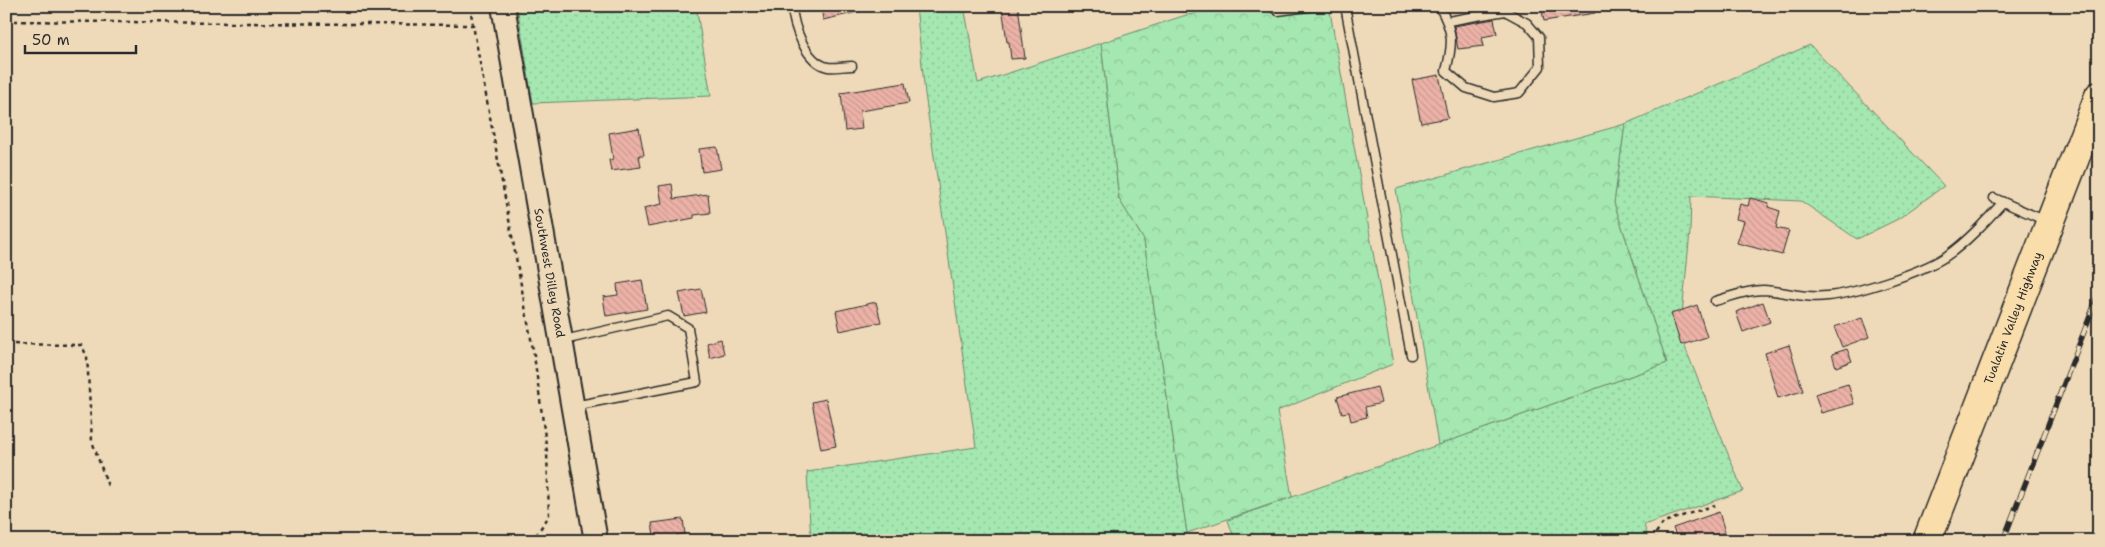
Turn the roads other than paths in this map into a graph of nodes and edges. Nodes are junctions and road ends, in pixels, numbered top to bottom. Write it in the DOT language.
graph roads {
  1 [pos="503,6"];
  2 [pos="792,6"];
  3 [pos="1271,6"];
  4 [pos="1314,6"];
  5 [pos="1345,6"];
  6 [pos="1440,6"];
  7 [pos="1448,21"];
  8 [pos="852,66"];
  9 [pos="2099,96"];
  10 [pos="1994,198"];
  11 [pos="2003,202"];
  12 [pos="2050,222"];
  13 [pos="1715,302"];
  14 [pos="560,340"];
  15 [pos="1411,355"];
  16 [pos="572,406"];
  17 [pos="596,541"];
  18 [pos="1927,541"];
  1 -- 14 [label="street, Southwest Dilley Road"];
  2 -- 8 [label="lane"];
  3 -- 4 [label="lane"];
  5 -- 15 [label="lane"];
  6 -- 7 [label="lane"];
  7 -- 7 [label="lane"];
  9 -- 12 [label="highway, Tualatin Valley Highway"];
  10 -- 11 [label="lane"];
  11 -- 12 [label="lane"];
  11 -- 13 [label="lane"];
  12 -- 18 [label="highway, Tualatin Valley Highway"];
  14 -- 16 [label="street, Southwest Dilley Road"];
  14 -- 16 [label="lane"];
  16 -- 17 [label="street, Southwest Dilley Road"];
}
